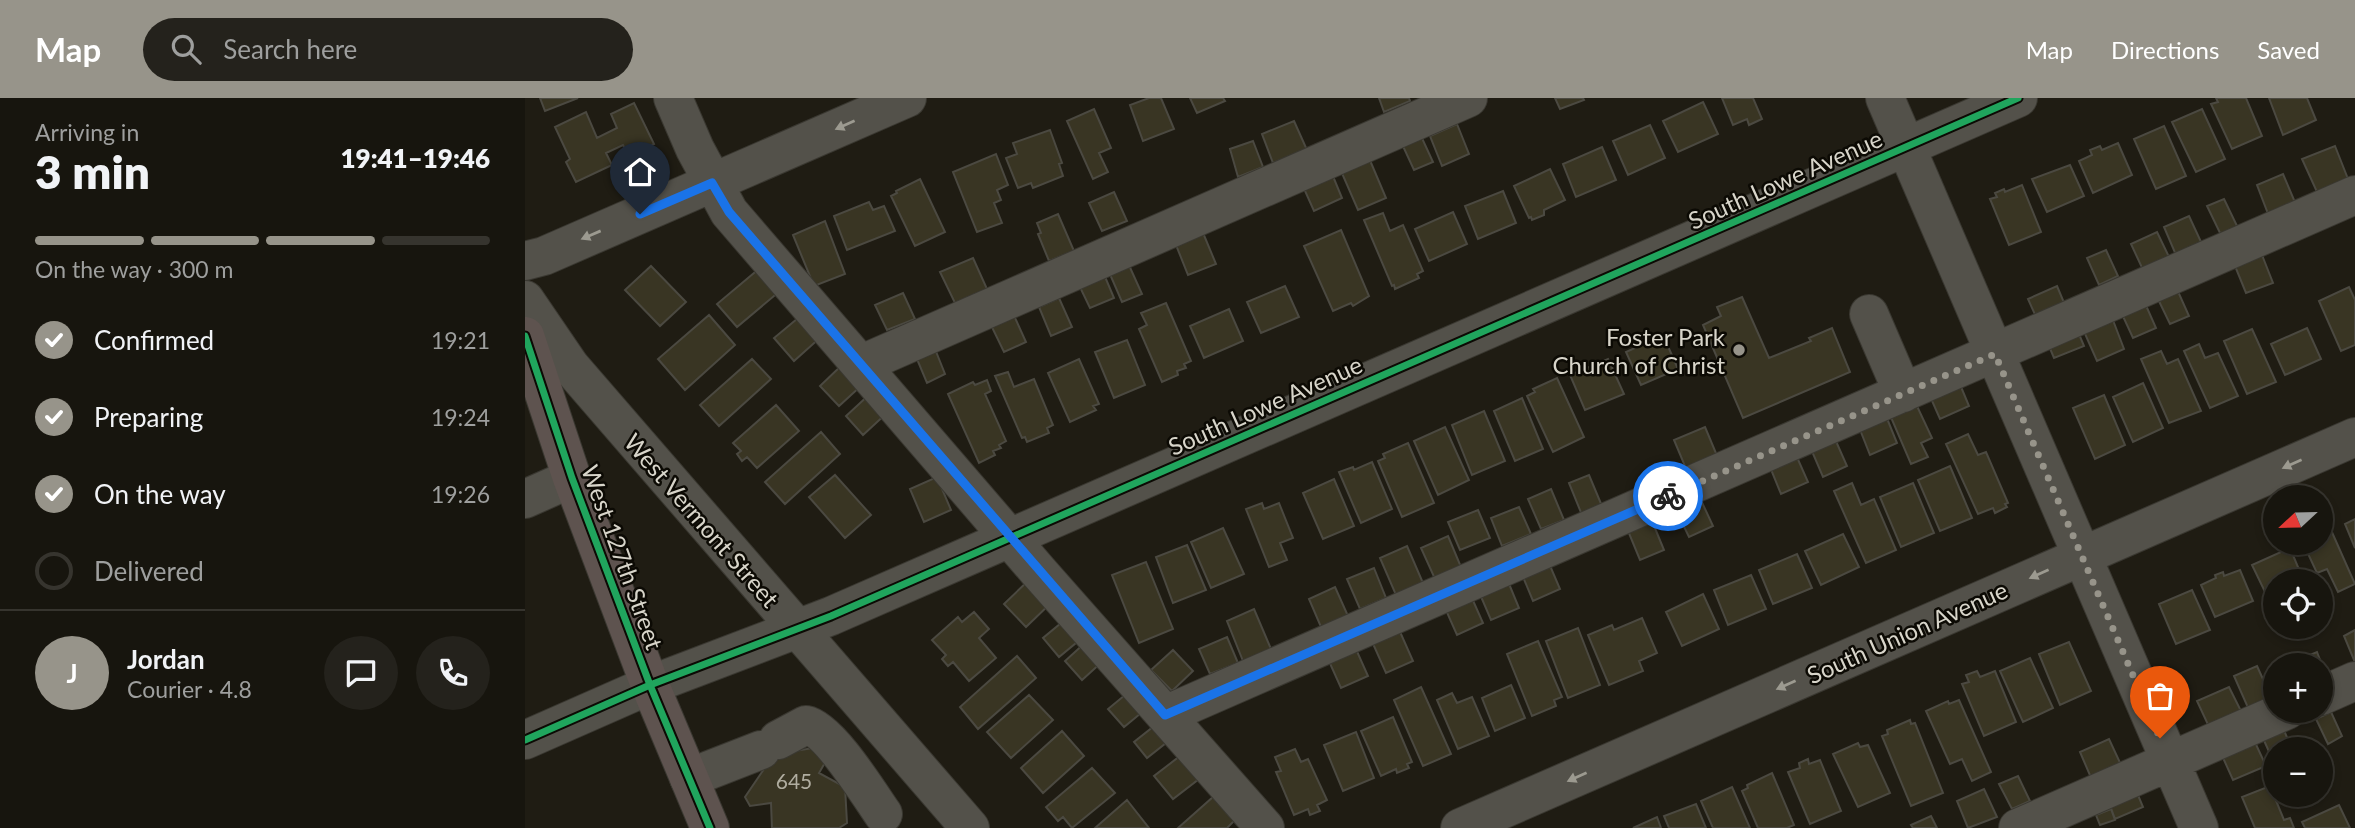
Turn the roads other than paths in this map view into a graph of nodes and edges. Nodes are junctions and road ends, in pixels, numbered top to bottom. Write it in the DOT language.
graph roads {
  1 [pos="673,98"];
  2 [pos="907,98"];
  3 [pos="1468,98"];
  4 [pos="1885,98"];
  5 [pos="2018,98"];
  6 [pos="1906,147"];
  7 [pos="712,183"];
  8 [pos="2355,195"];
  9 [pos="525,261"];
  10 [pos="525,300"];
  11 [pos="1869,314"];
  12 [pos="525,336"];
  13 [pos="1995,354"];
  14 [pos="862,364"];
  15 [pos="1903,393"];
  16 [pos="2355,437"];
  17 [pos="572,478"];
  18 [pos="525,499"];
  19 [pos="1011,537"];
  20 [pos="2082,556"];
  21 [pos="797,630"];
  22 [pos="2355,681"];
  23 [pos="650,685"];
  24 [pos="2333,691"];
  25 [pos="855,696"];
  26 [pos="1165,715"];
  27 [pos="2263,721"];
  28 [pos="816,729"];
  29 [pos="525,740"];
  30 [pos="2171,762"];
  31 [pos="689,778"];
  32 [pos="930,783"];
  33 [pos="871,821"];
  34 [pos="710,828"];
  35 [pos="970,828"];
  36 [pos="1265,828"];
  37 [pos="1460,828"];
  38 [pos="2018,828"];
  39 [pos="2199,828"];
  1 -- 7 [label="street"];
  2 -- 7 [label="street, one-way"];
  3 -- 14 [label="street"];
  4 -- 6 [label="street"];
  5 -- 6 [label="street, South Lowe Avenue"];
  6 -- 13 [label="street"];
  6 -- 19 [label="street, South Lowe Avenue"];
  7 -- 9 [label="street, one-way"];
  7 -- 14 [label="street"];
  8 -- 13 [label="street"];
  10 -- 21 [label="street, West Vermont Street"];
  11 -- 15 [label="street"];
  12 -- 17 [label="main road, West 127th Street"];
  13 -- 15 [label="street"];
  13 -- 20 [label="street"];
  14 -- 19 [label="street"];
  15 -- 26 [label="street"];
  16 -- 20 [label="street, South Union Avenue, one-way"];
  17 -- 18 [label="street"];
  17 -- 23 [label="main road, West 127th Street"];
  19 -- 21 [label="street, South Lowe Avenue"];
  19 -- 26 [label="street"];
  20 -- 30 [label="street"];
  20 -- 37 [label="street, South Union Avenue, one-way"];
  21 -- 23 [label="street, South Lowe Avenue"];
  21 -- 25 [label="street, West Vermont Street"];
  22 -- 24 [label="street"];
  23 -- 29 [label="street, South Lowe Avenue"];
  23 -- 31 [label="main road, West 127th Street"];
  25 -- 28 [label="street"];
  25 -- 32 [label="street, West Vermont Street"];
  26 -- 36 [label="street"];
  27 -- 30 [label="street"];
  28 -- 31 [label="street"];
  28 -- 33 [label="street"];
  30 -- 38 [label="street"];
  30 -- 39 [label="street"];
  31 -- 34 [label="main road, West 127th Street"];
  32 -- 33 [label="street"];
  32 -- 35 [label="street, West Vermont Street"];
}
